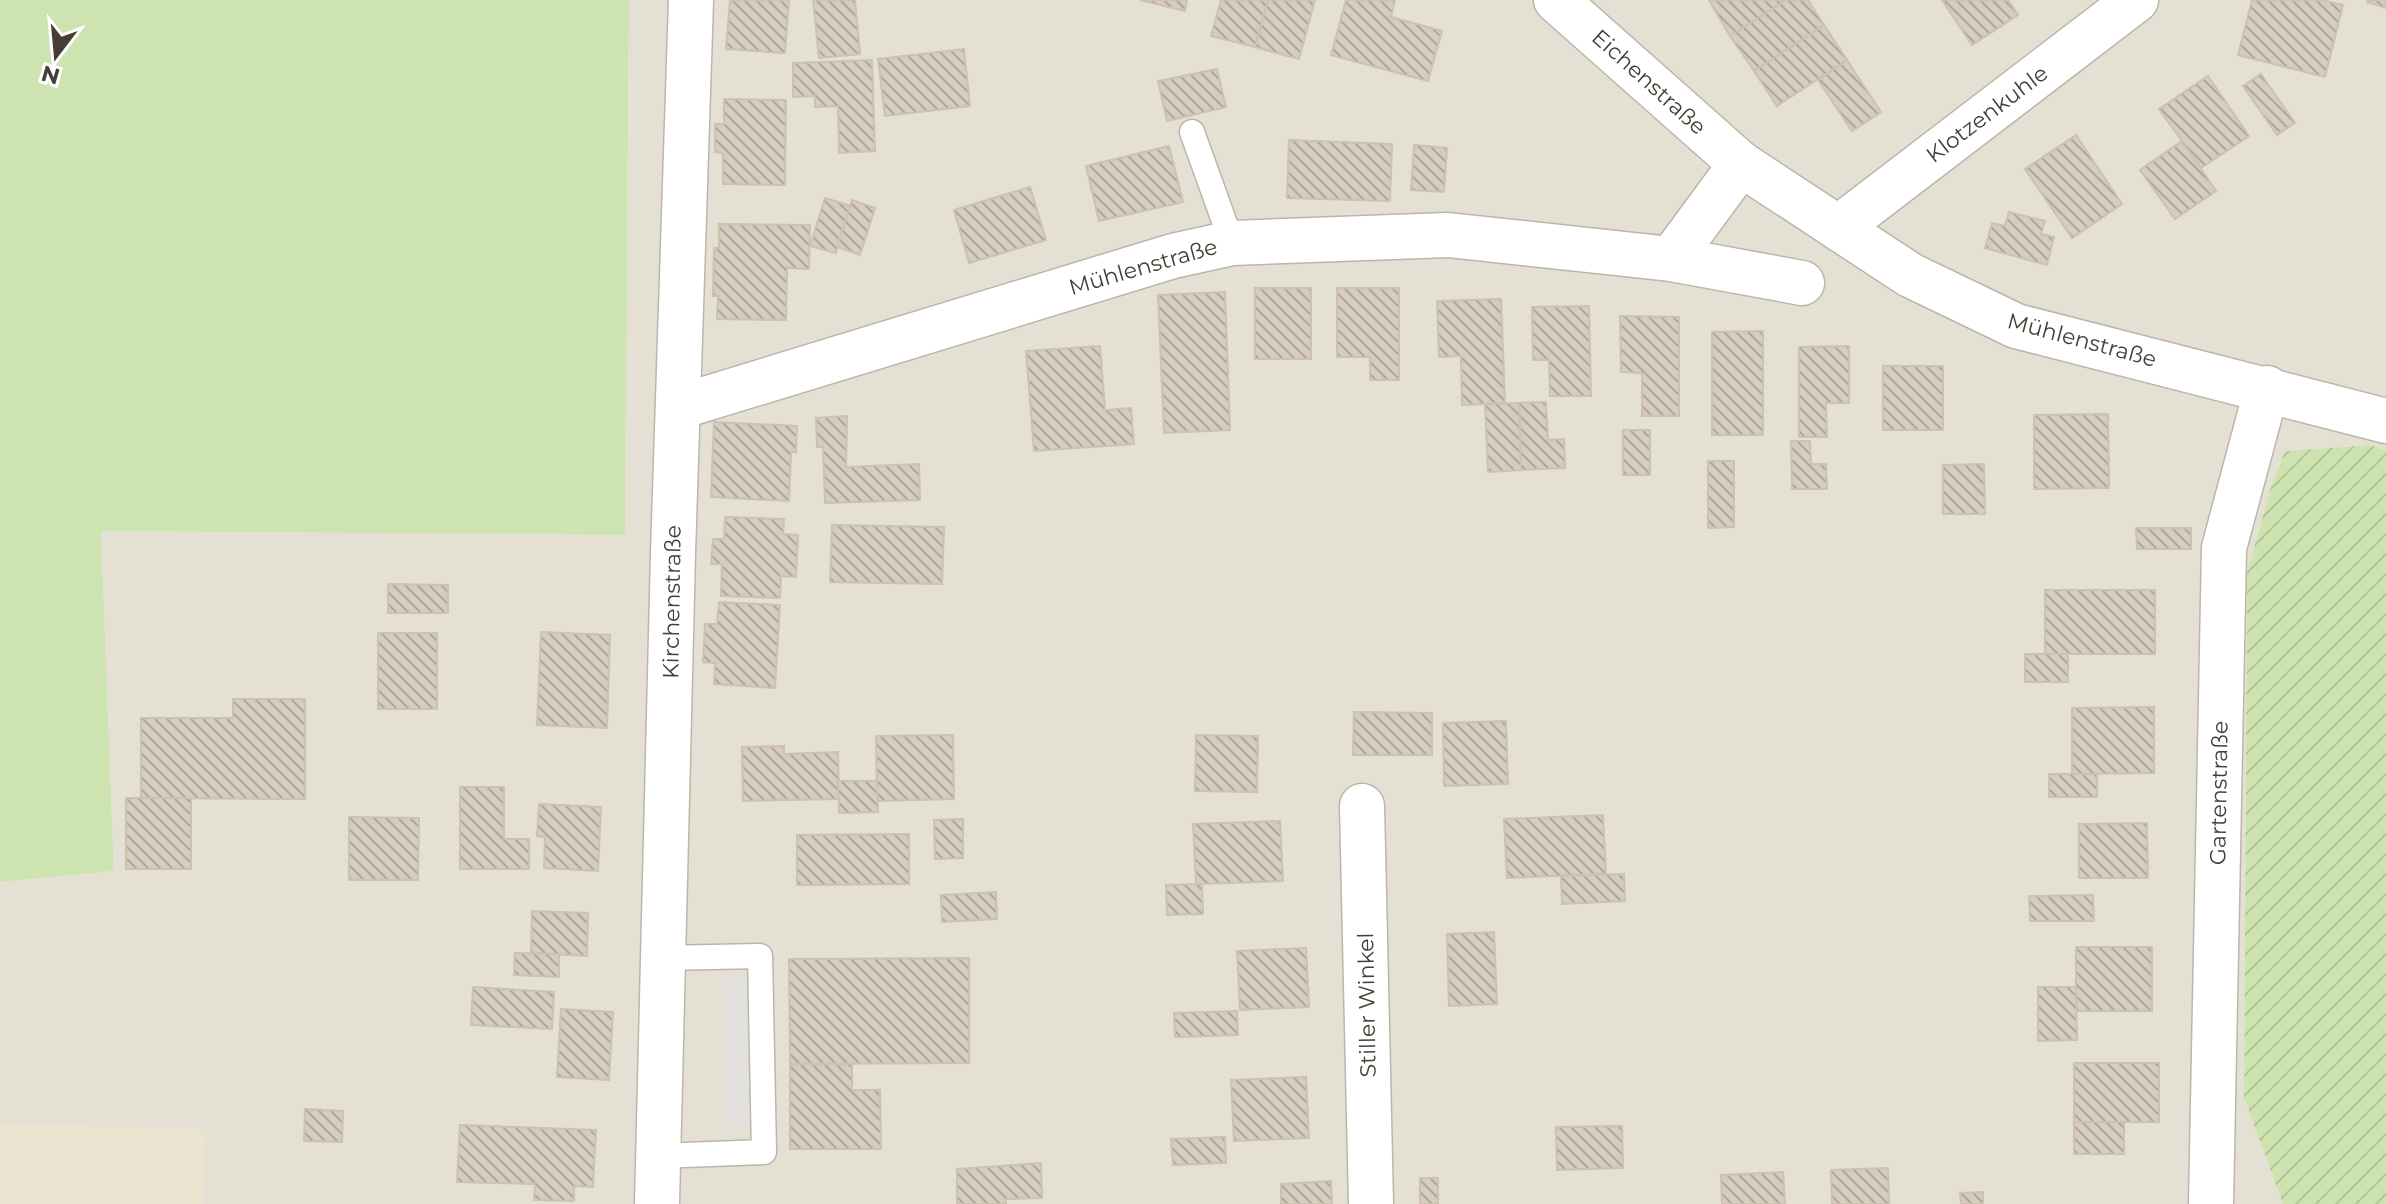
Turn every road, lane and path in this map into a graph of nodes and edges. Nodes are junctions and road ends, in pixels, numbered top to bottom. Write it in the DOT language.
graph roads {
  1 [pos="691,0"];
  2 [pos="1556,0"];
  3 [pos="2136,0"];
  4 [pos="1192,132"];
  5 [pos="1741,164"];
  6 [pos="1838,228"];
  7 [pos="1232,243"];
  8 [pos="1671,259"];
  9 [pos="1802,283"];
  10 [pos="2267,388"];
  11 [pos="679,407"];
  12 [pos="2386,421"];
  13 [pos="1362,806"];
  14 [pos="663,958"];
  15 [pos="658,1156"];
  16 [pos="657,1204"];
  17 [pos="1371,1204"];
  18 [pos="2211,1204"];
  1 -- 11 [label="street, Kirchenstraße"];
  2 -- 5 [label="street, Eichenstraße"];
  3 -- 6 [label="street, Klotzenkuhle"];
  4 -- 7 [label="lane"];
  5 -- 6 [label="street, Mühlenstraße"];
  5 -- 8 [label="street"];
  6 -- 10 [label="street, Mühlenstraße"];
  7 -- 8 [label="street, Mühlenstraße"];
  7 -- 11 [label="street, Mühlenstraße"];
  8 -- 9 [label="street, Mühlenstraße"];
  10 -- 12 [label="street, Mühlenstraße"];
  10 -- 18 [label="street, Gartenstraße"];
  11 -- 14 [label="street, Kirchenstraße"];
  13 -- 17 [label="street, Stiller Winkel"];
  14 -- 15 [label="street, Kirchenstraße"];
  14 -- 15 [label="lane"];
  15 -- 16 [label="street, Kirchenstraße"];
}
